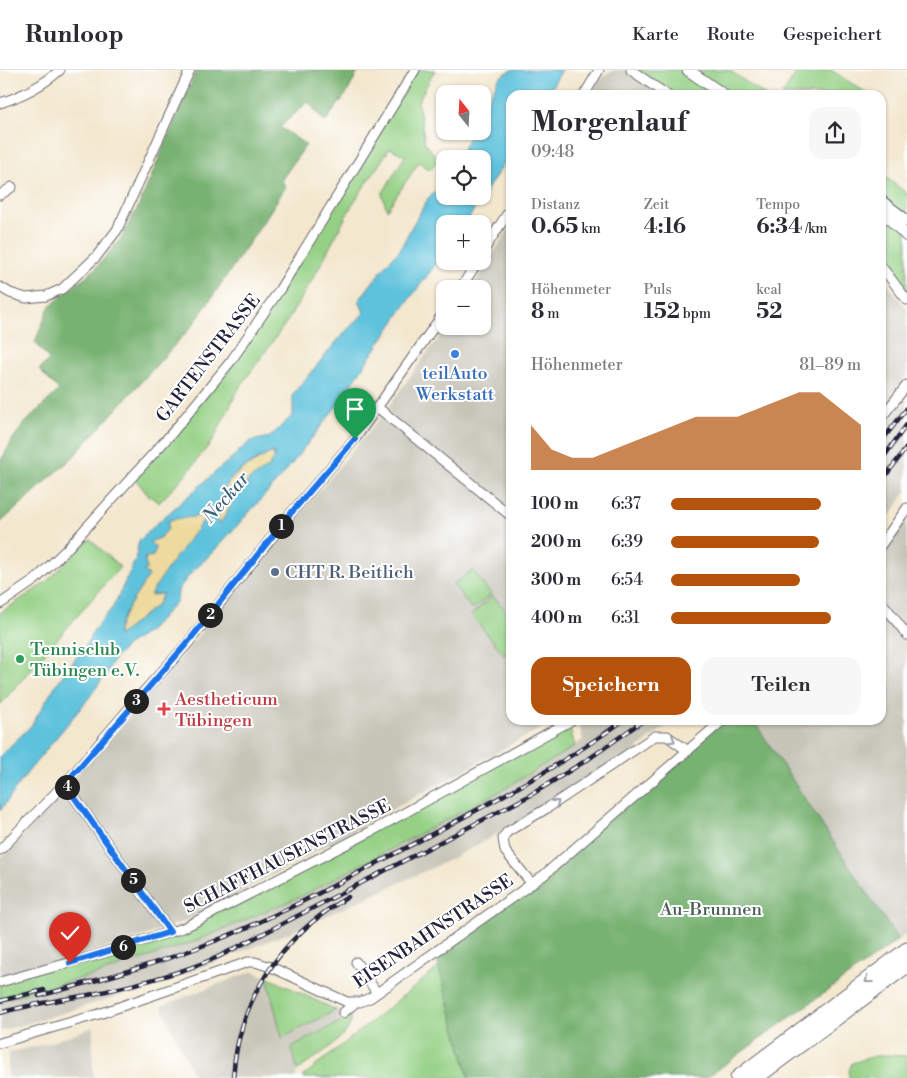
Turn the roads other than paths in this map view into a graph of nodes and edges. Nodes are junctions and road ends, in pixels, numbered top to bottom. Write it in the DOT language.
graph roads {
  1 [pos="60,70"];
  2 [pos="190,70"];
  3 [pos="414,70"];
  4 [pos="599,70"];
  5 [pos="631,70"];
  6 [pos="688,70"];
  7 [pos="587,90"];
  8 [pos="660,90"];
  9 [pos="717,90"];
  10 [pos="0,103"];
  11 [pos="12,187"];
  12 [pos="0,195"];
  13 [pos="886,205"];
  14 [pos="886,215"];
  15 [pos="506,216"];
  16 [pos="907,221"];
  17 [pos="907,236"];
  18 [pos="491,239"];
  19 [pos="886,273"];
  20 [pos="0,287"];
  21 [pos="907,300"];
  22 [pos="436,324"];
  23 [pos="907,385"];
  24 [pos="377,407"];
  25 [pos="886,412"];
  26 [pos="907,508"];
  27 [pos="506,512"];
  28 [pos="886,538"];
  29 [pos="0,604"];
  30 [pos="886,608"];
  31 [pos="907,635"];
  32 [pos="563,725"];
  33 [pos="717,725"];
  34 [pos="688,751"];
  35 [pos="65,784"];
  36 [pos="0,850"];
  37 [pos="532,884"];
  38 [pos="170,932"];
  39 [pos="907,950"];
  40 [pos="356,962"];
  41 [pos="907,965"];
  42 [pos="0,982"];
  43 [pos="377,993"];
  44 [pos="356,1002"];
  45 [pos="343,1013"];
  46 [pos="0,1043"];
  47 [pos="738,1078"];
  48 [pos="755,1078"];
  1 -- 10 [label="street"];
  2 -- 20 [label="street"];
  3 -- 29 [label="street, GARTENSTRASSE"];
  4 -- 7 [label="street"];
  5 -- 8 [label="street"];
  6 -- 9 [label="main road"];
  11 -- 12 [label="street"];
  13 -- 16 [label="main road"];
  14 -- 17 [label="main road"];
  15 -- 18 [label="street"];
  19 -- 21 [label="street"];
  22 -- 24 [label="street"];
  23 -- 25 [label="street"];
  24 -- 27 [label="street"];
  24 -- 35 [label="street"];
  26 -- 28 [label="street"];
  30 -- 31 [label="street"];
  32 -- 38 [label="street, SCHAFFHAUSENSTRASSE"];
  33 -- 34 [label="street, EISENBAHNSTRASSE"];
  34 -- 37 [label="street, EISENBAHNSTRASSE"];
  37 -- 34 [label="street, one-way"];
  35 -- 36 [label="street"];
  35 -- 38 [label="street"];
  37 -- 43 [label="street, EISENBAHNSTRASSE"];
  38 -- 42 [label="street, SCHAFFHAUSENSTRASSE"];
  39 -- 47 [label="highway, one-way"];
  40 -- 43 [label="street"];
  41 -- 48 [label="highway"];
  43 -- 44 [label="street, EISENBAHNSTRASSE"];
  44 -- 45 [label="street"];
  44 -- 46 [label="street, EISENBAHNSTRASSE"];
}
